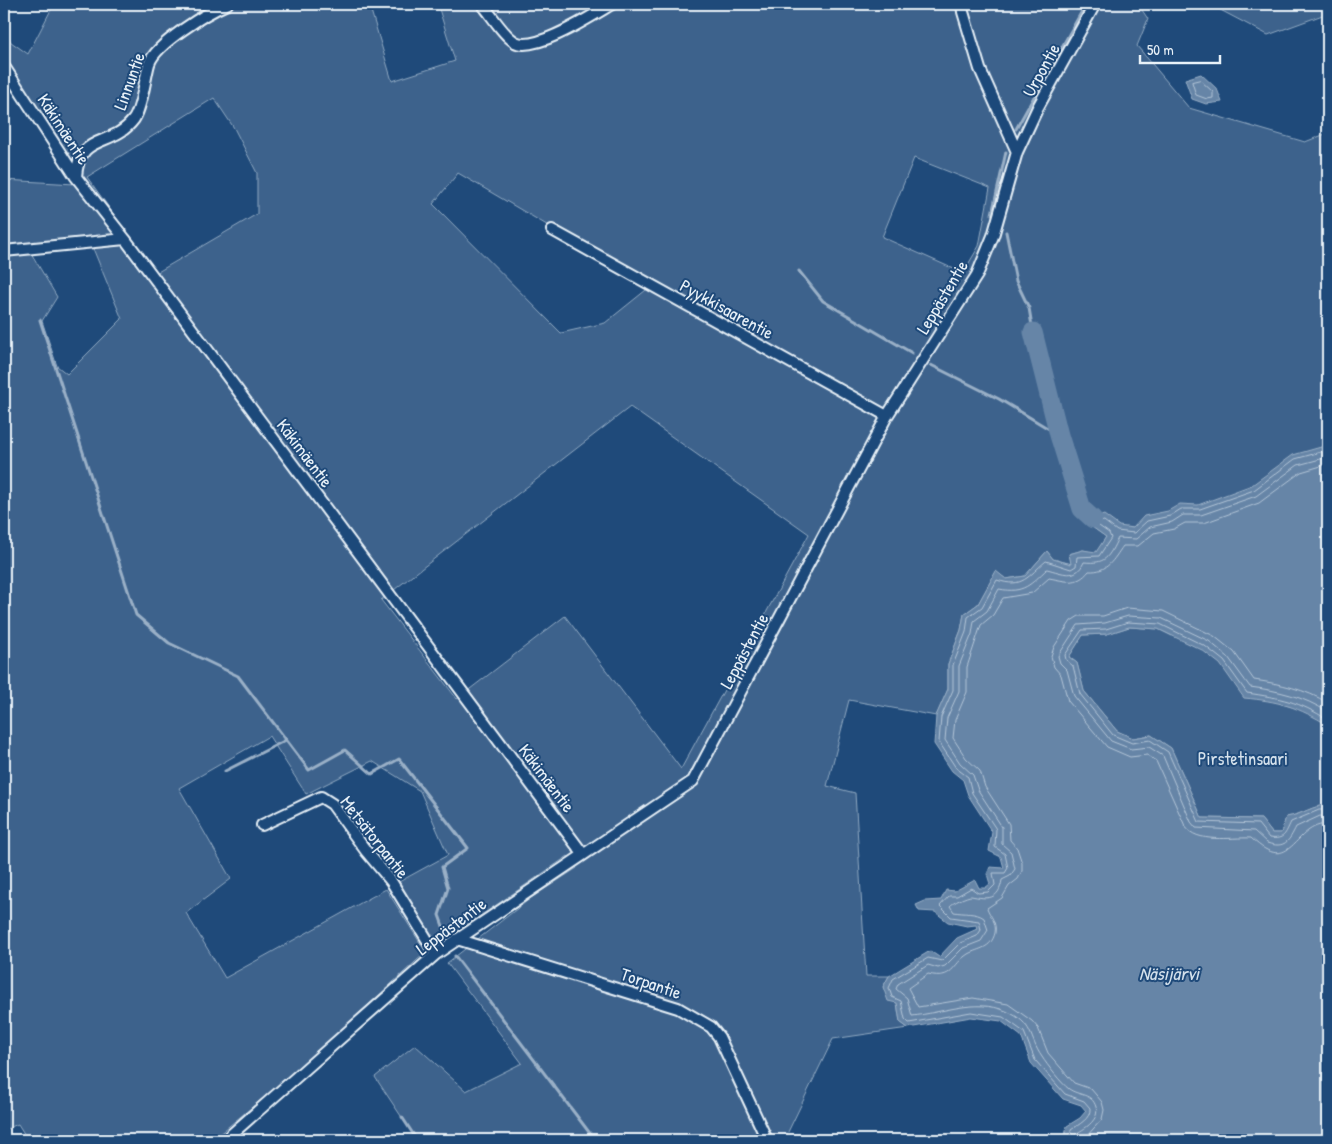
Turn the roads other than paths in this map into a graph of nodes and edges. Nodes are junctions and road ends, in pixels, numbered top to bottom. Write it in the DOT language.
graph roads {
  1 [pos="226,4"];
  2 [pos="482,4"];
  3 [pos="612,4"];
  4 [pos="962,4"];
  5 [pos="1095,4"];
  6 [pos="4,68"];
  7 [pos="1017,152"];
  8 [pos="76,177"];
  9 [pos="552,230"];
  10 [pos="125,239"];
  11 [pos="4,251"];
  12 [pos="887,416"];
  13 [pos="262,825"];
  14 [pos="583,854"];
  15 [pos="456,938"];
  16 [pos="436,954"];
  17 [pos="225,1140"];
  18 [pos="767,1140"];
  1 -- 8 [label="street, Linnuntie"];
  2 -- 3 [label="street"];
  4 -- 7 [label="street"];
  5 -- 7 [label="street, Urpontie"];
  6 -- 8 [label="street, Käkimäentie"];
  7 -- 12 [label="street, Leppästentie"];
  8 -- 10 [label="street, Käkimäentie"];
  9 -- 12 [label="street, Pyykkisaarentie"];
  10 -- 11 [label="street"];
  10 -- 14 [label="street, Käkimäentie"];
  12 -- 14 [label="street, Leppästentie"];
  13 -- 16 [label="street, Metsätorpantie"];
  14 -- 15 [label="street, Leppästentie"];
  15 -- 16 [label="street, Leppästentie"];
  15 -- 18 [label="street, Torpantie"];
  16 -- 17 [label="street, Leppästentie"];
}
